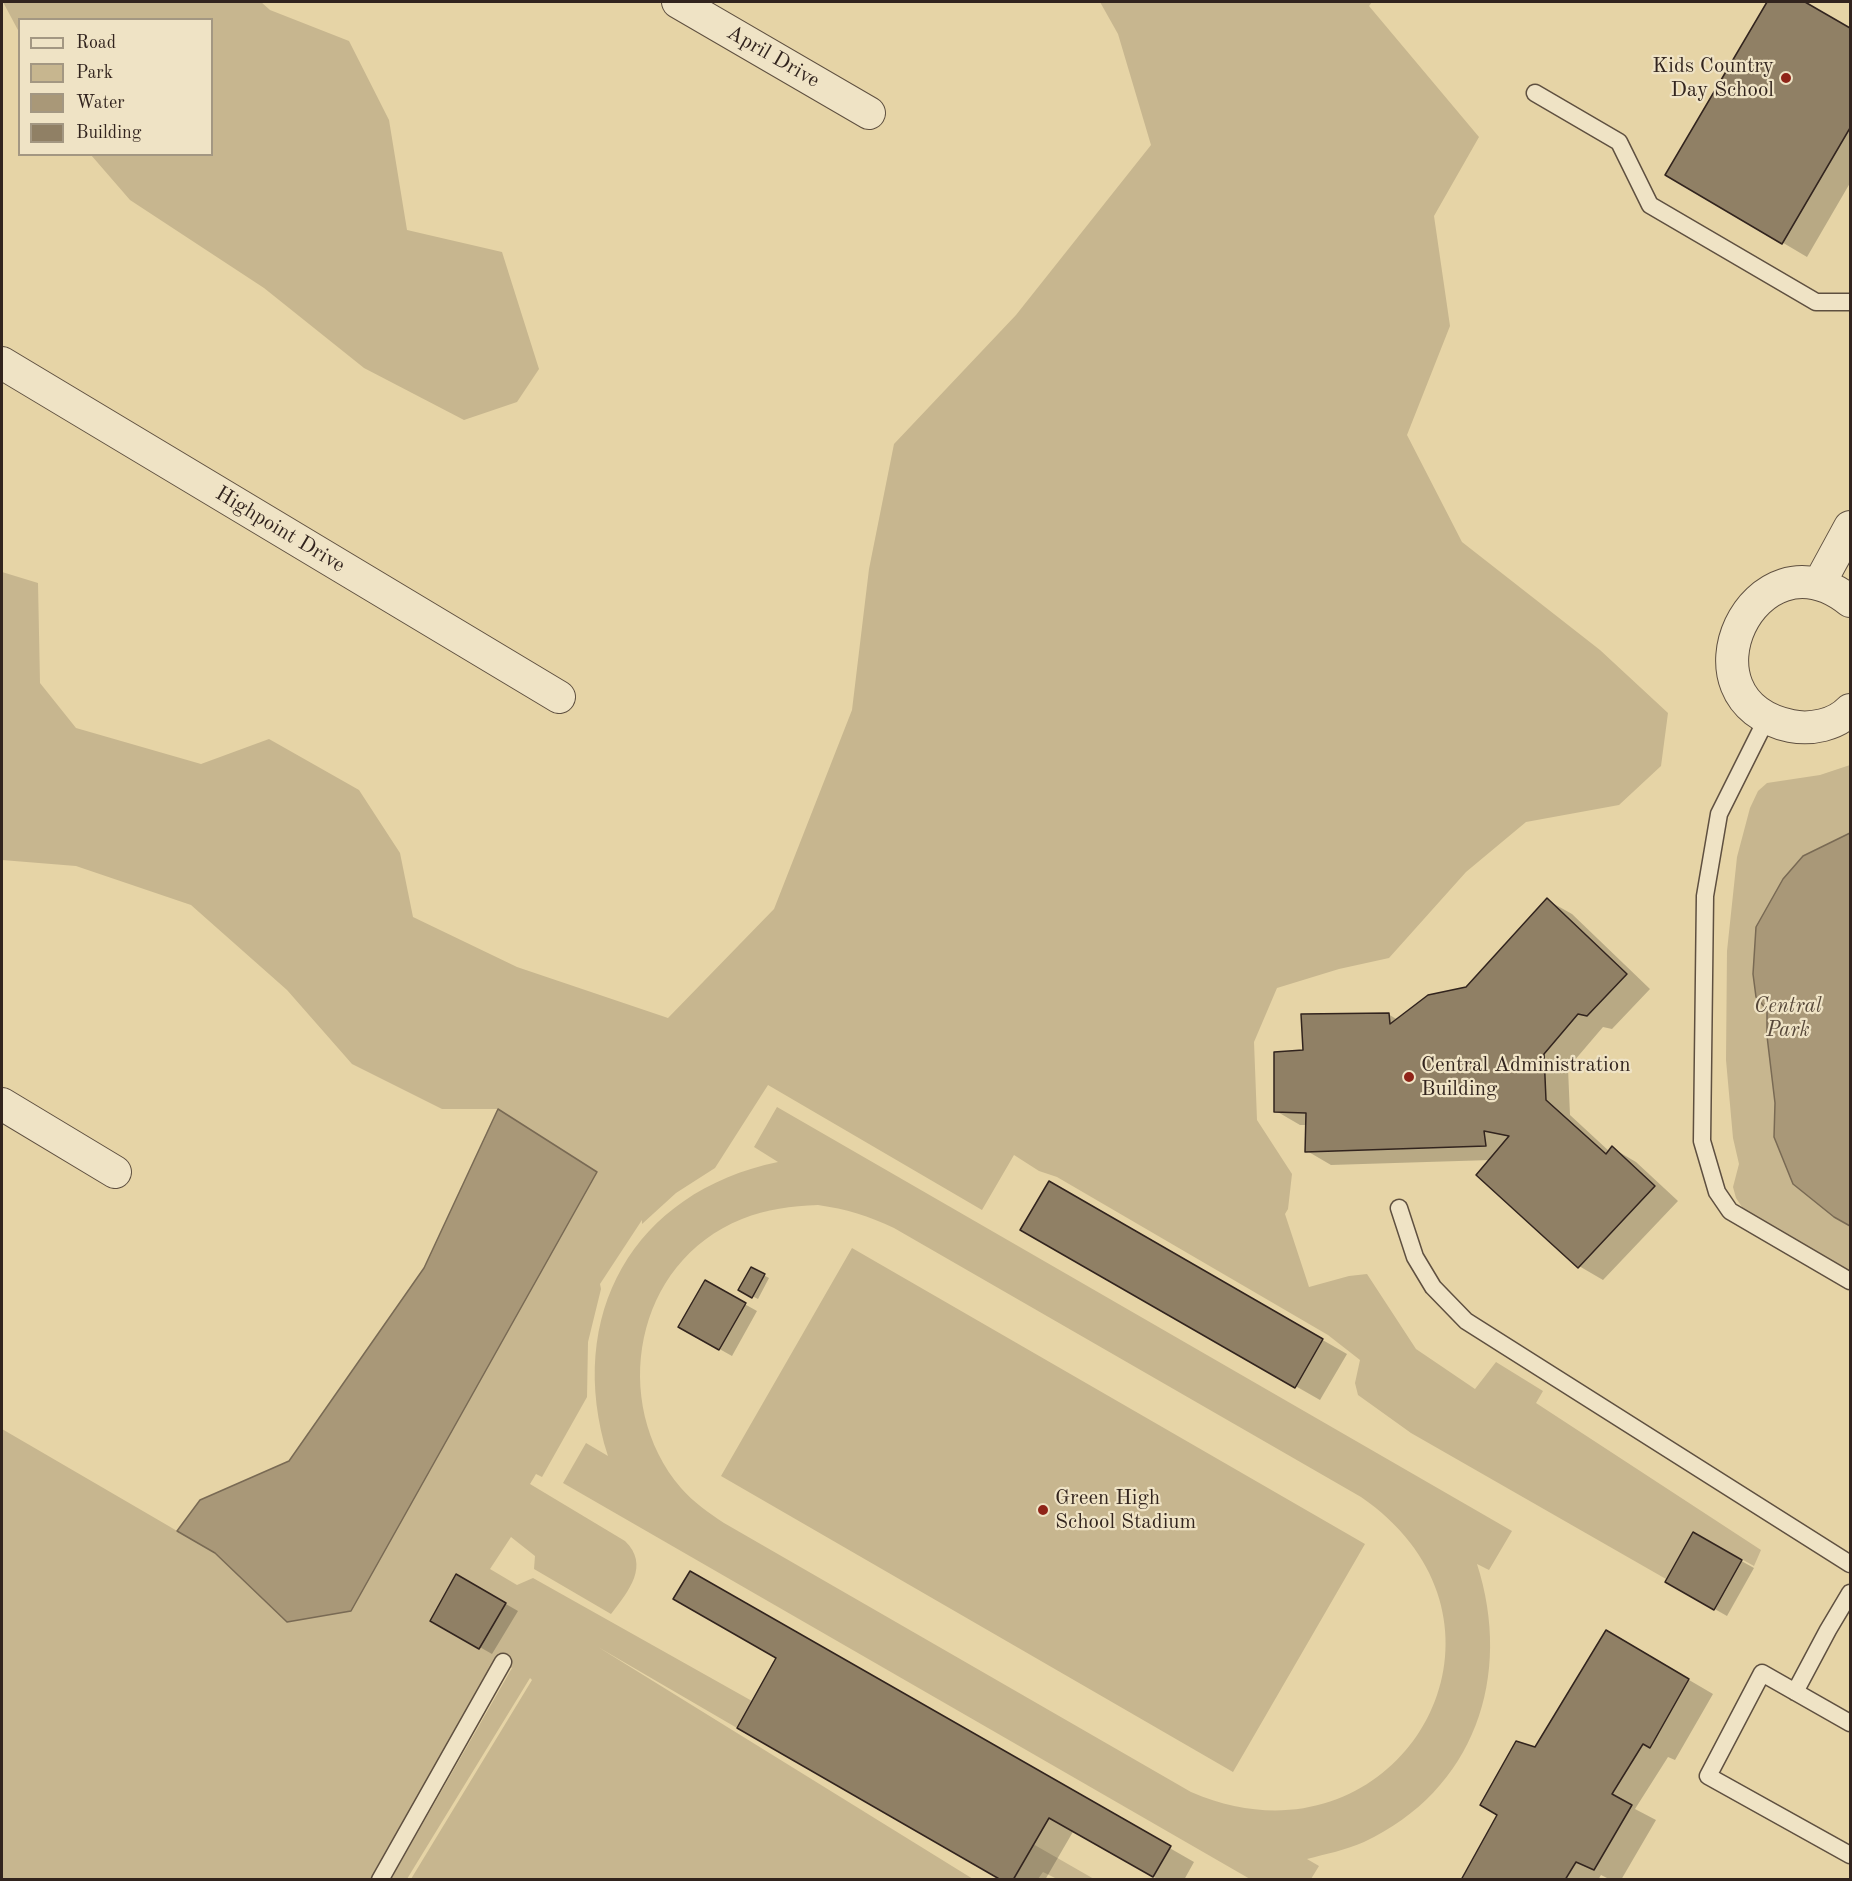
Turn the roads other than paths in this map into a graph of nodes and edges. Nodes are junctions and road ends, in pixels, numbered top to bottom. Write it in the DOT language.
graph roads {
  1 [pos="678,2"];
  2 [pos="1535,93"];
  3 [pos="868,113"];
  4 [pos="1851,302"];
  5 [pos="2,363"];
  6 [pos="1851,527"];
  7 [pos="1819,584"];
  8 [pos="1851,601"];
  9 [pos="559,697"];
  10 [pos="1851,710"];
  11 [pos="1767,718"];
  12 [pos="2,1104"];
  13 [pos="116,1172"];
  14 [pos="1399,1208"];
  15 [pos="1851,1281"];
  16 [pos="1851,1564"];
  17 [pos="1851,1593"];
  18 [pos="503,1662"];
  19 [pos="1795,1692"];
  20 [pos="1851,1722"];
  21 [pos="1851,1855"];
  22 [pos="380,1880"];
  1 -- 3 [label="street, April Drive"];
  2 -- 4 [label="lane"];
  5 -- 9 [label="street, Highpoint Drive"];
  6 -- 7 [label="street"];
  7 -- 8 [label="street"];
  7 -- 11 [label="street"];
  10 -- 11 [label="street"];
  11 -- 15 [label="lane"];
  12 -- 13 [label="street"];
  14 -- 16 [label="lane"];
  17 -- 19 [label="lane"];
  18 -- 22 [label="lane"];
  19 -- 20 [label="lane"];
  19 -- 21 [label="lane"];
}
